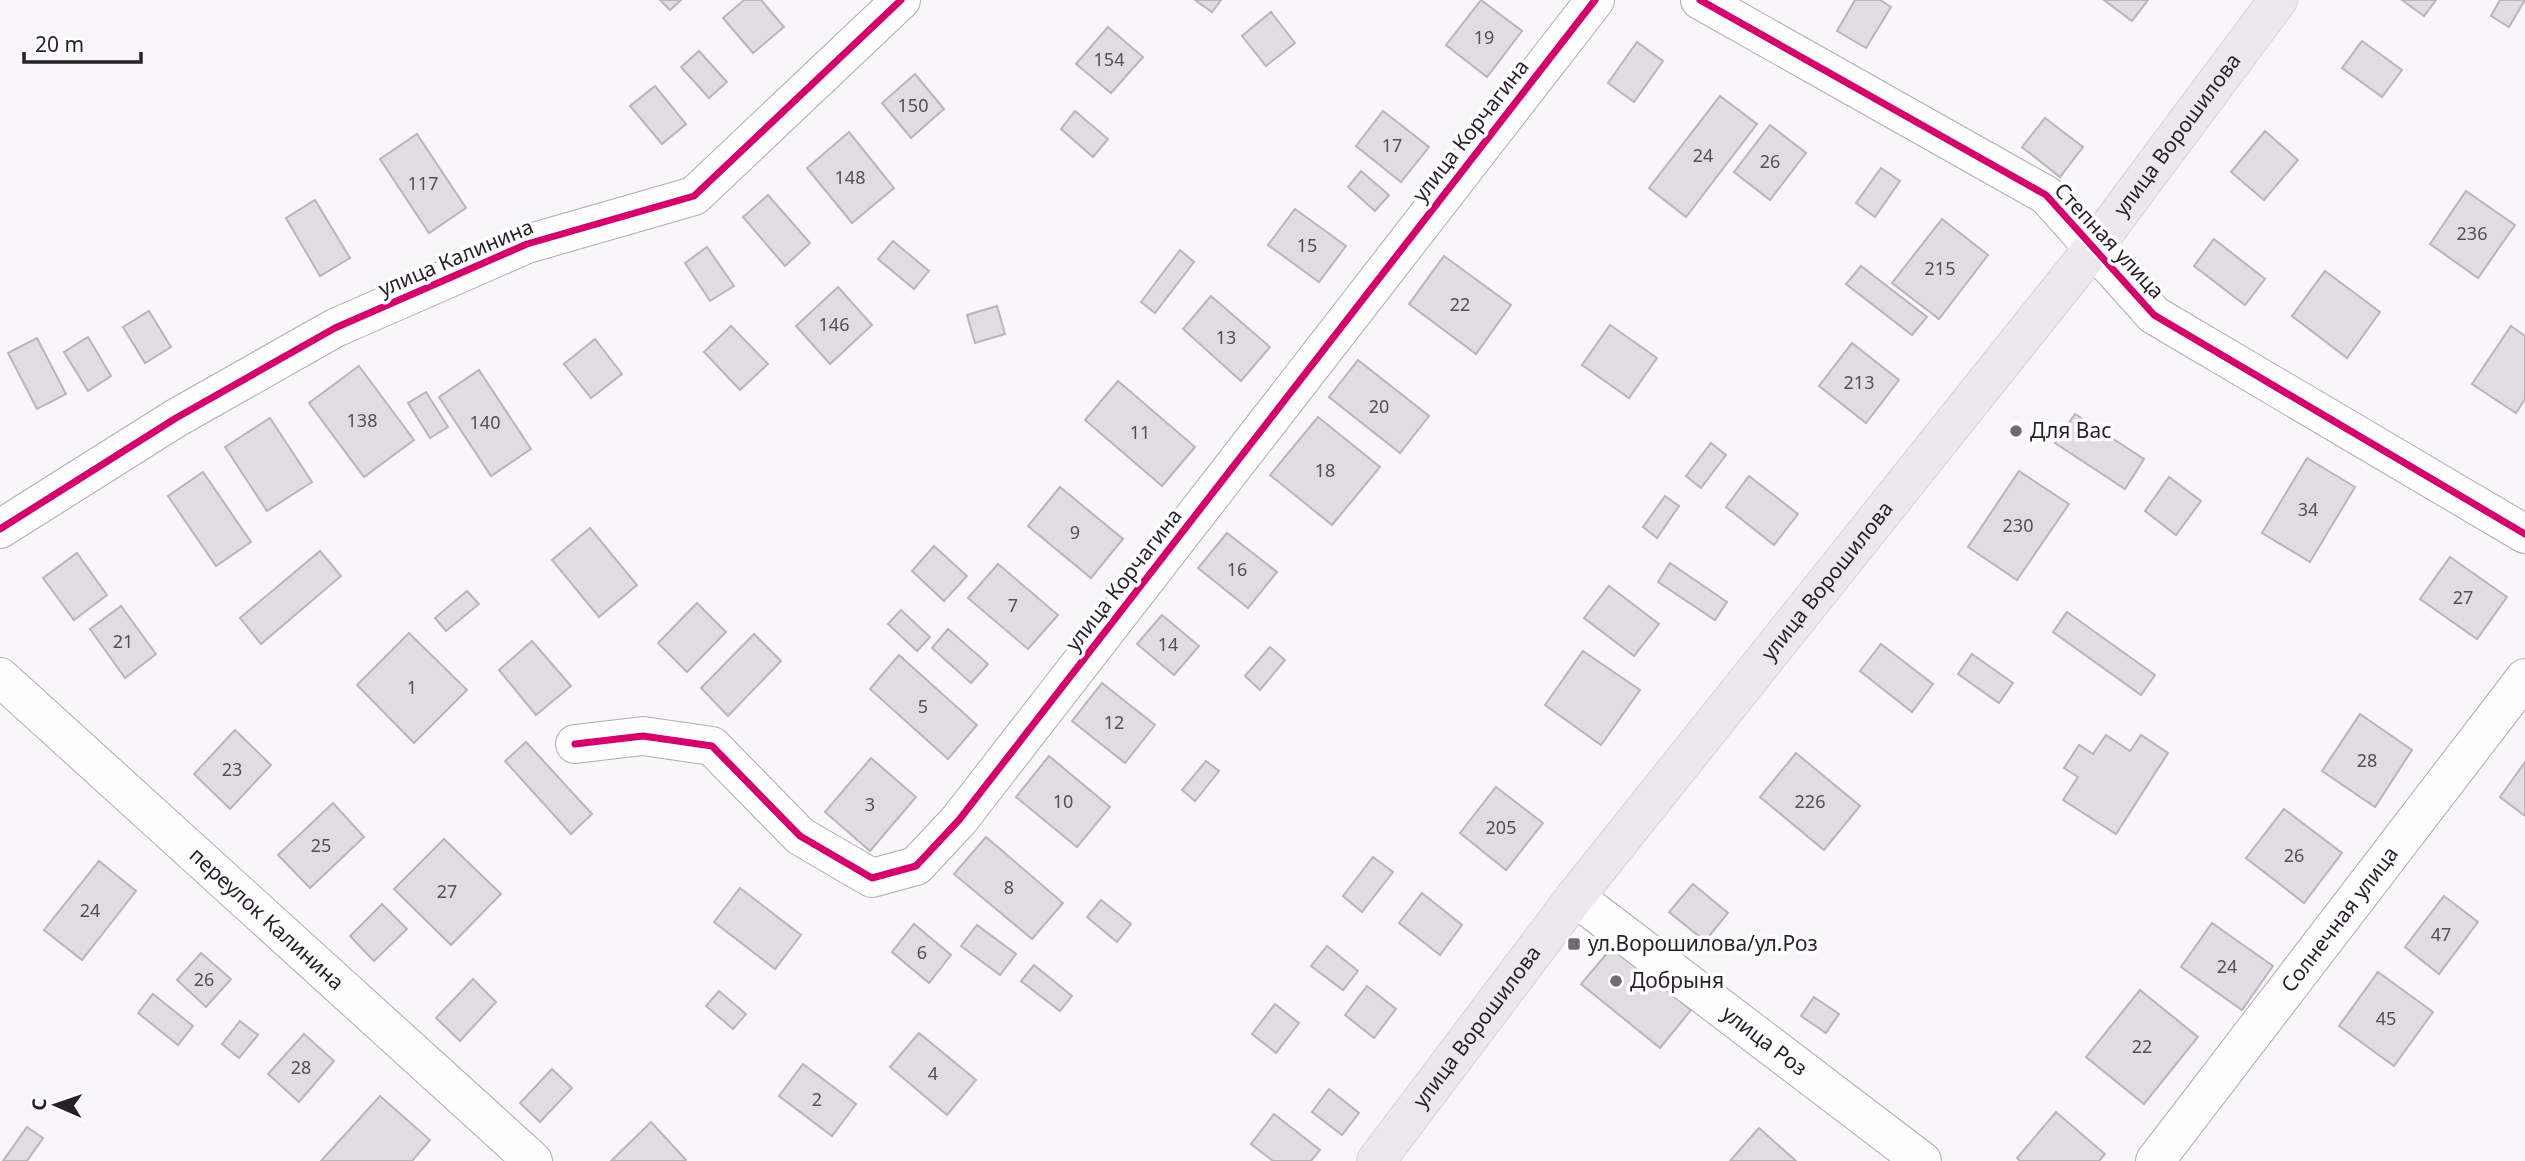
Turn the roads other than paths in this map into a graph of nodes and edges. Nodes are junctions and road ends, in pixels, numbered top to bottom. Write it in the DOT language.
graph roads {
  1 [pos="901,0"];
  2 [pos="1595,0"];
  3 [pos="1700,0"];
  4 [pos="2278,0"];
  5 [pos="2094,247"];
  6 [pos="0,529"];
  7 [pos="2525,534"];
  8 [pos="0,677"];
  9 [pos="2525,678"];
  10 [pos="575,744"];
  11 [pos="1575,897"];
  12 [pos="533,1161"];
  13 [pos="1376,1161"];
  14 [pos="1922,1161"];
  15 [pos="2155,1161"];
  1 -- 6 [label="street, улица Калинина"];
  2 -- 10 [label="street, улица Корчагина"];
  3 -- 5 [label="street, Степная улица"];
  4 -- 5 [label="main road, улица Ворошилова"];
  5 -- 7 [label="street, Степная улица"];
  5 -- 11 [label="main road, улица Ворошилова"];
  8 -- 12 [label="street, переулок Калинина"];
  9 -- 15 [label="street, Солнечная улица"];
  11 -- 13 [label="main road, улица Ворошилова"];
  11 -- 14 [label="street, улица Роз"];
}
